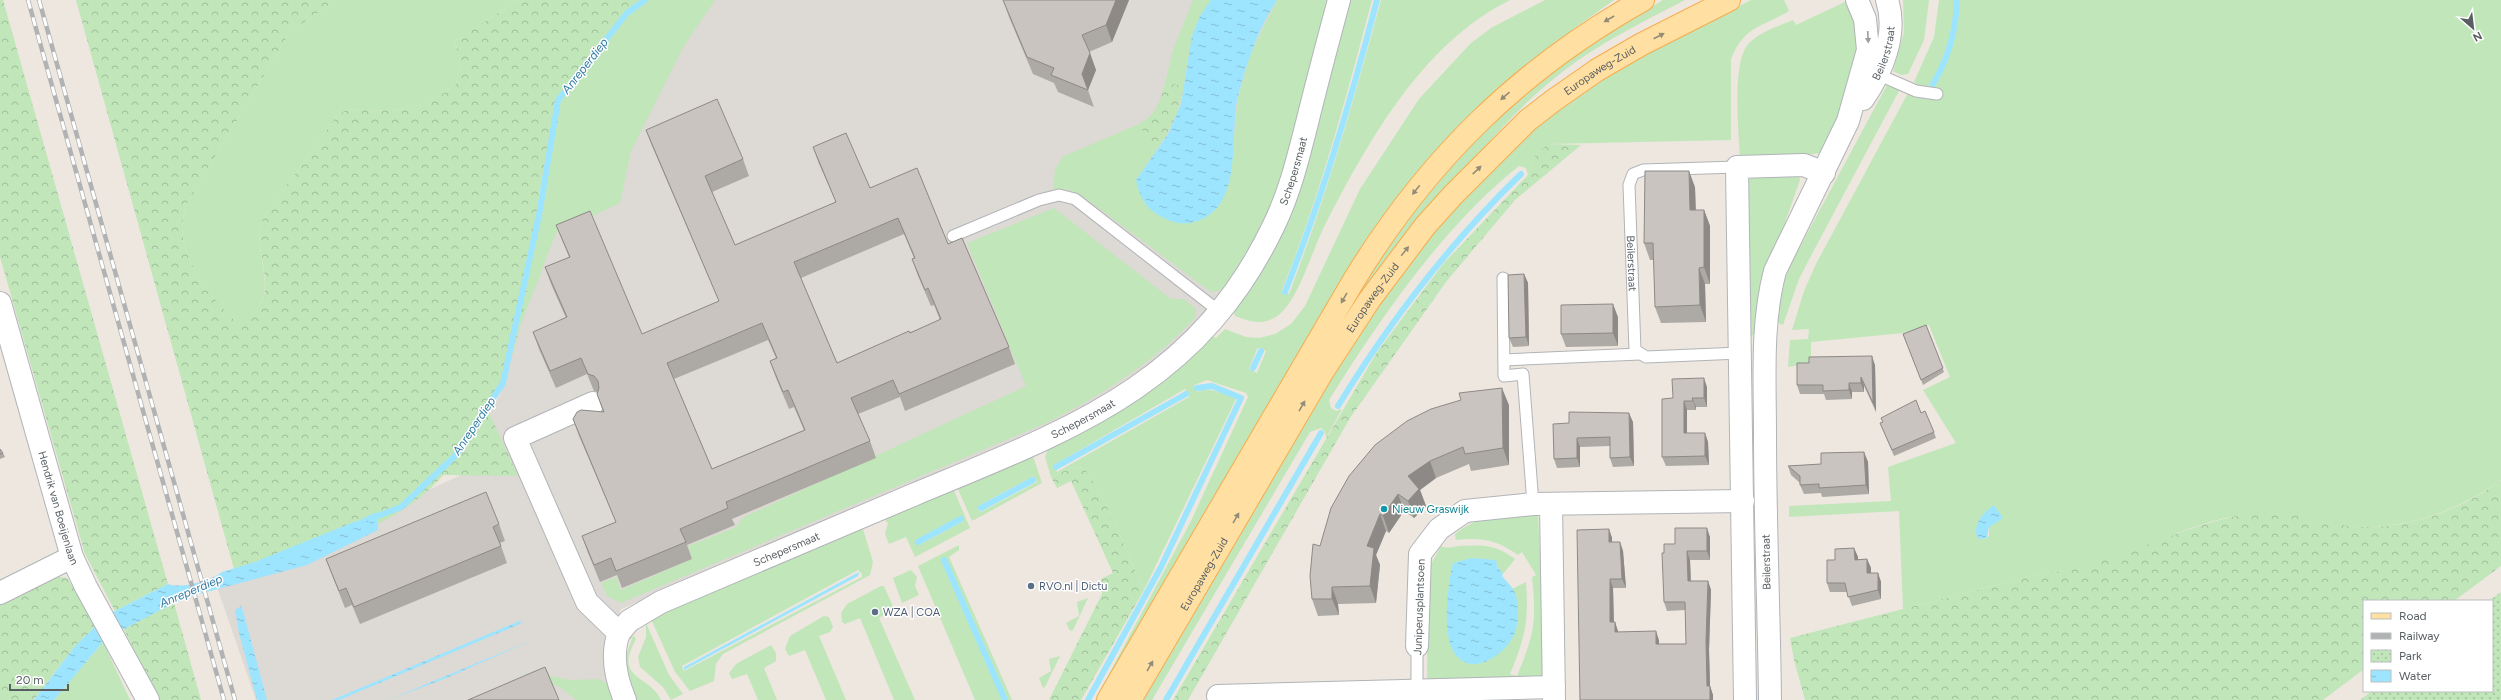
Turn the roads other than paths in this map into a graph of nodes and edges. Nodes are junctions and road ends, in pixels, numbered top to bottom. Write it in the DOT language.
graph roads {
  1 [pos="1339,0"];
  2 [pos="1643,0"];
  3 [pos="1729,0"];
  4 [pos="1857,0"];
  5 [pos="1887,0"];
  6 [pos="1877,74"];
  7 [pos="1937,94"];
  8 [pos="1848,121"];
  9 [pos="1737,167"];
  10 [pos="1824,173"];
  11 [pos="953,236"];
  12 [pos="1503,278"];
  13 [pos="0,303"];
  14 [pos="1220,312"];
  15 [pos="1740,353"];
  16 [pos="1640,354"];
  17 [pos="1765,354"];
  18 [pos="1504,360"];
  19 [pos="592,403"];
  20 [pos="1743,502"];
  21 [pos="1542,504"];
  22 [pos="72,557"];
  23 [pos="0,593"];
  24 [pos="620,633"];
  25 [pos="1417,646"];
  26 [pos="1417,690"];
  27 [pos="1554,693"];
  28 [pos="1218,696"];
  29 [pos="1745,698"];
  30 [pos="1770,699"];
  31 [pos="148,700"];
  32 [pos="625,700"];
  33 [pos="1108,700"];
  34 [pos="1130,700"];
  1 -- 14 [label="street, Schepersmaat"];
  2 -- 33 [label="main road, Europaweg-Zuid, one-way"];
  34 -- 3 [label="main road, Europaweg-Zuid, one-way"];
  4 -- 8 [label="street, Beilerstraat, one-way"];
  5 -- 6 [label="street, Beilerstraat"];
  6 -- 7 [label="lane"];
  6 -- 8 [label="street, Beilerstraat"];
  8 -- 10 [label="street, Beilerstraat"];
  9 -- 10 [label="street, Beilerstraat"];
  9 -- 15 [label="street, Beilerstraat"];
  9 -- 16 [label="lane, Beilerstraat"];
  10 -- 17 [label="street, Beilerstraat"];
  11 -- 14 [label="lane"];
  12 -- 18 [label="lane"];
  13 -- 22 [label="street, Hendrik van Boeijenlaan"];
  14 -- 24 [label="street, Schepersmaat"];
  15 -- 16 [label="lane"];
  15 -- 17 [label="street"];
  15 -- 20 [label="street, Beilerstraat"];
  16 -- 18 [label="lane"];
  17 -- 30 [label="street, Beilerstraat"];
  18 -- 21 [label="lane"];
  19 -- 24 [label="street"];
  20 -- 21 [label="street, Juniperusplantsoen"];
  20 -- 29 [label="street, Beilerstraat"];
  21 -- 25 [label="street, Juniperusplantsoen"];
  21 -- 27 [label="street"];
  22 -- 23 [label="street"];
  22 -- 31 [label="street, Hendrik van Boeijenlaan"];
  24 -- 32 [label="street, Schepersmaat"];
  25 -- 26 [label="lane, Juniperusplantsoen"];
  26 -- 27 [label="street"];
  26 -- 28 [label="street"];
  29 -- 30 [label="street, Beilerstraat"];
}
